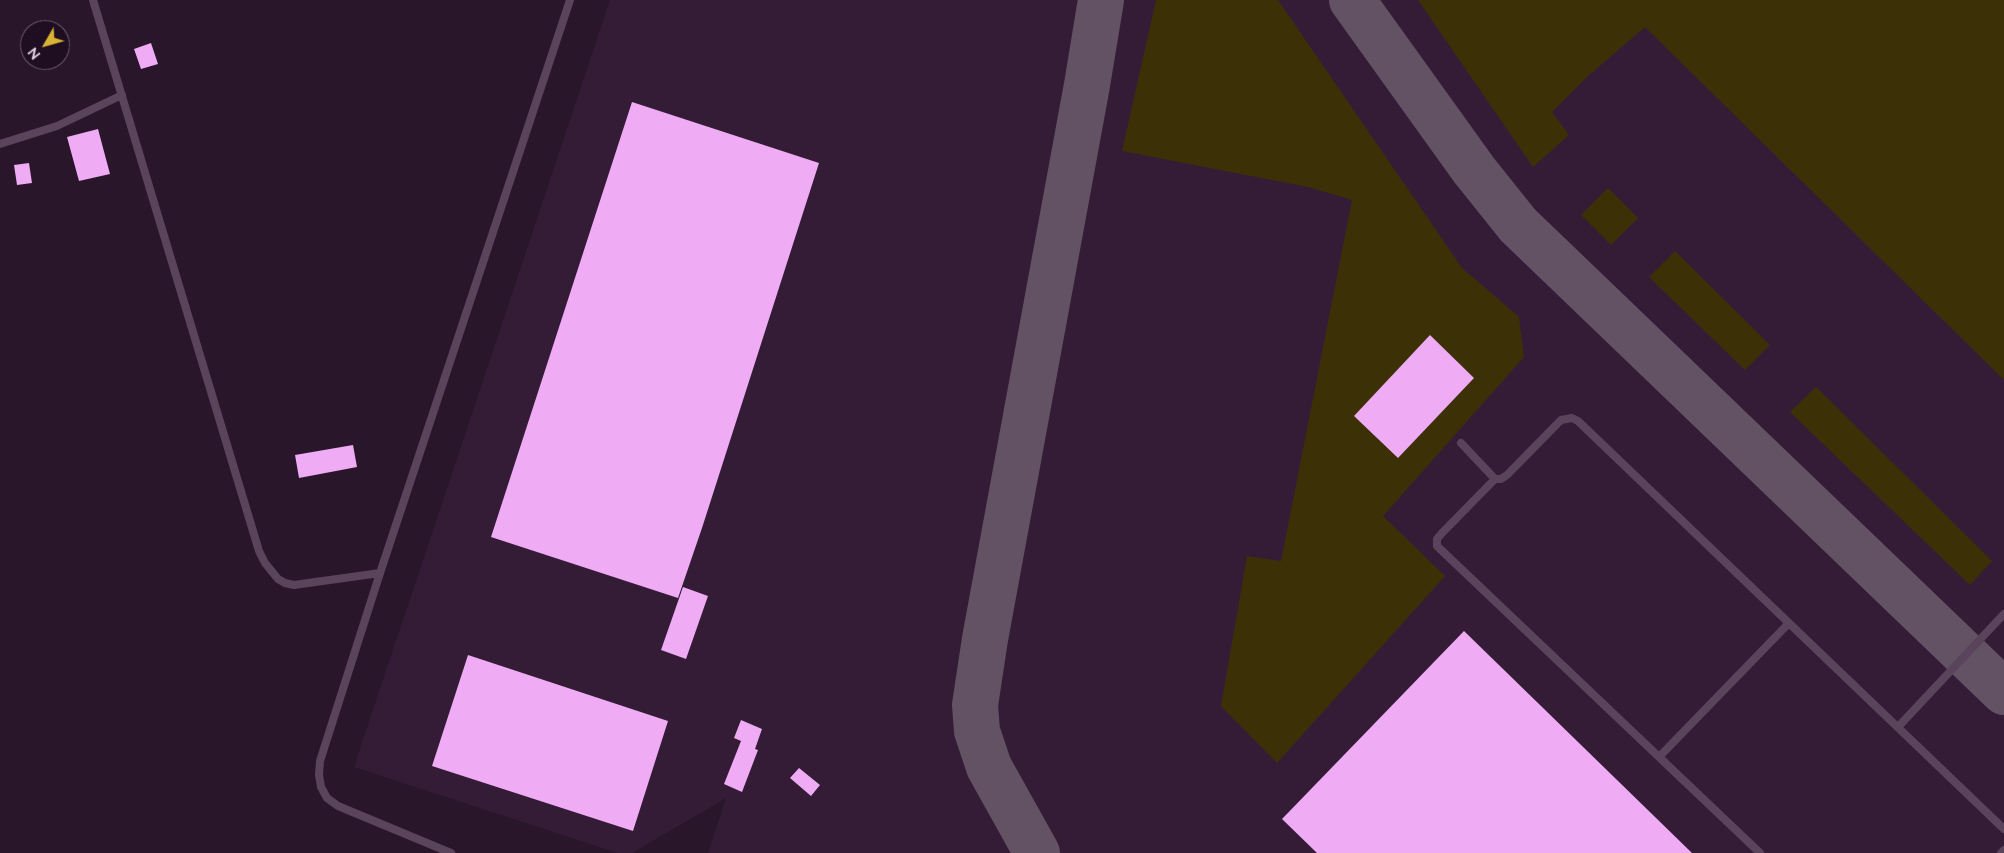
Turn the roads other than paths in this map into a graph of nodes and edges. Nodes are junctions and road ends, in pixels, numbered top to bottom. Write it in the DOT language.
graph roads {
  1 [pos="93,0"];
  2 [pos="570,0"];
  3 [pos="122,95"];
  4 [pos="0,144"];
  5 [pos="1461,443"];
  6 [pos="1495,479"];
  7 [pos="380,573"];
  8 [pos="2004,614"];
  9 [pos="1789,623"];
  10 [pos="1898,727"];
  11 [pos="1659,757"];
  12 [pos="2004,829"];
  13 [pos="451,853"];
  14 [pos="1760,853"];
  1 -- 3 [label="lane"];
  2 -- 7 [label="lane"];
  3 -- 4 [label="lane"];
  3 -- 7 [label="lane"];
  5 -- 6 [label="lane"];
  6 -- 9 [label="lane"];
  6 -- 11 [label="lane"];
  7 -- 13 [label="lane"];
  8 -- 10 [label="lane"];
  9 -- 10 [label="lane"];
  9 -- 11 [label="lane"];
  10 -- 12 [label="lane"];
  11 -- 14 [label="lane"];
}
